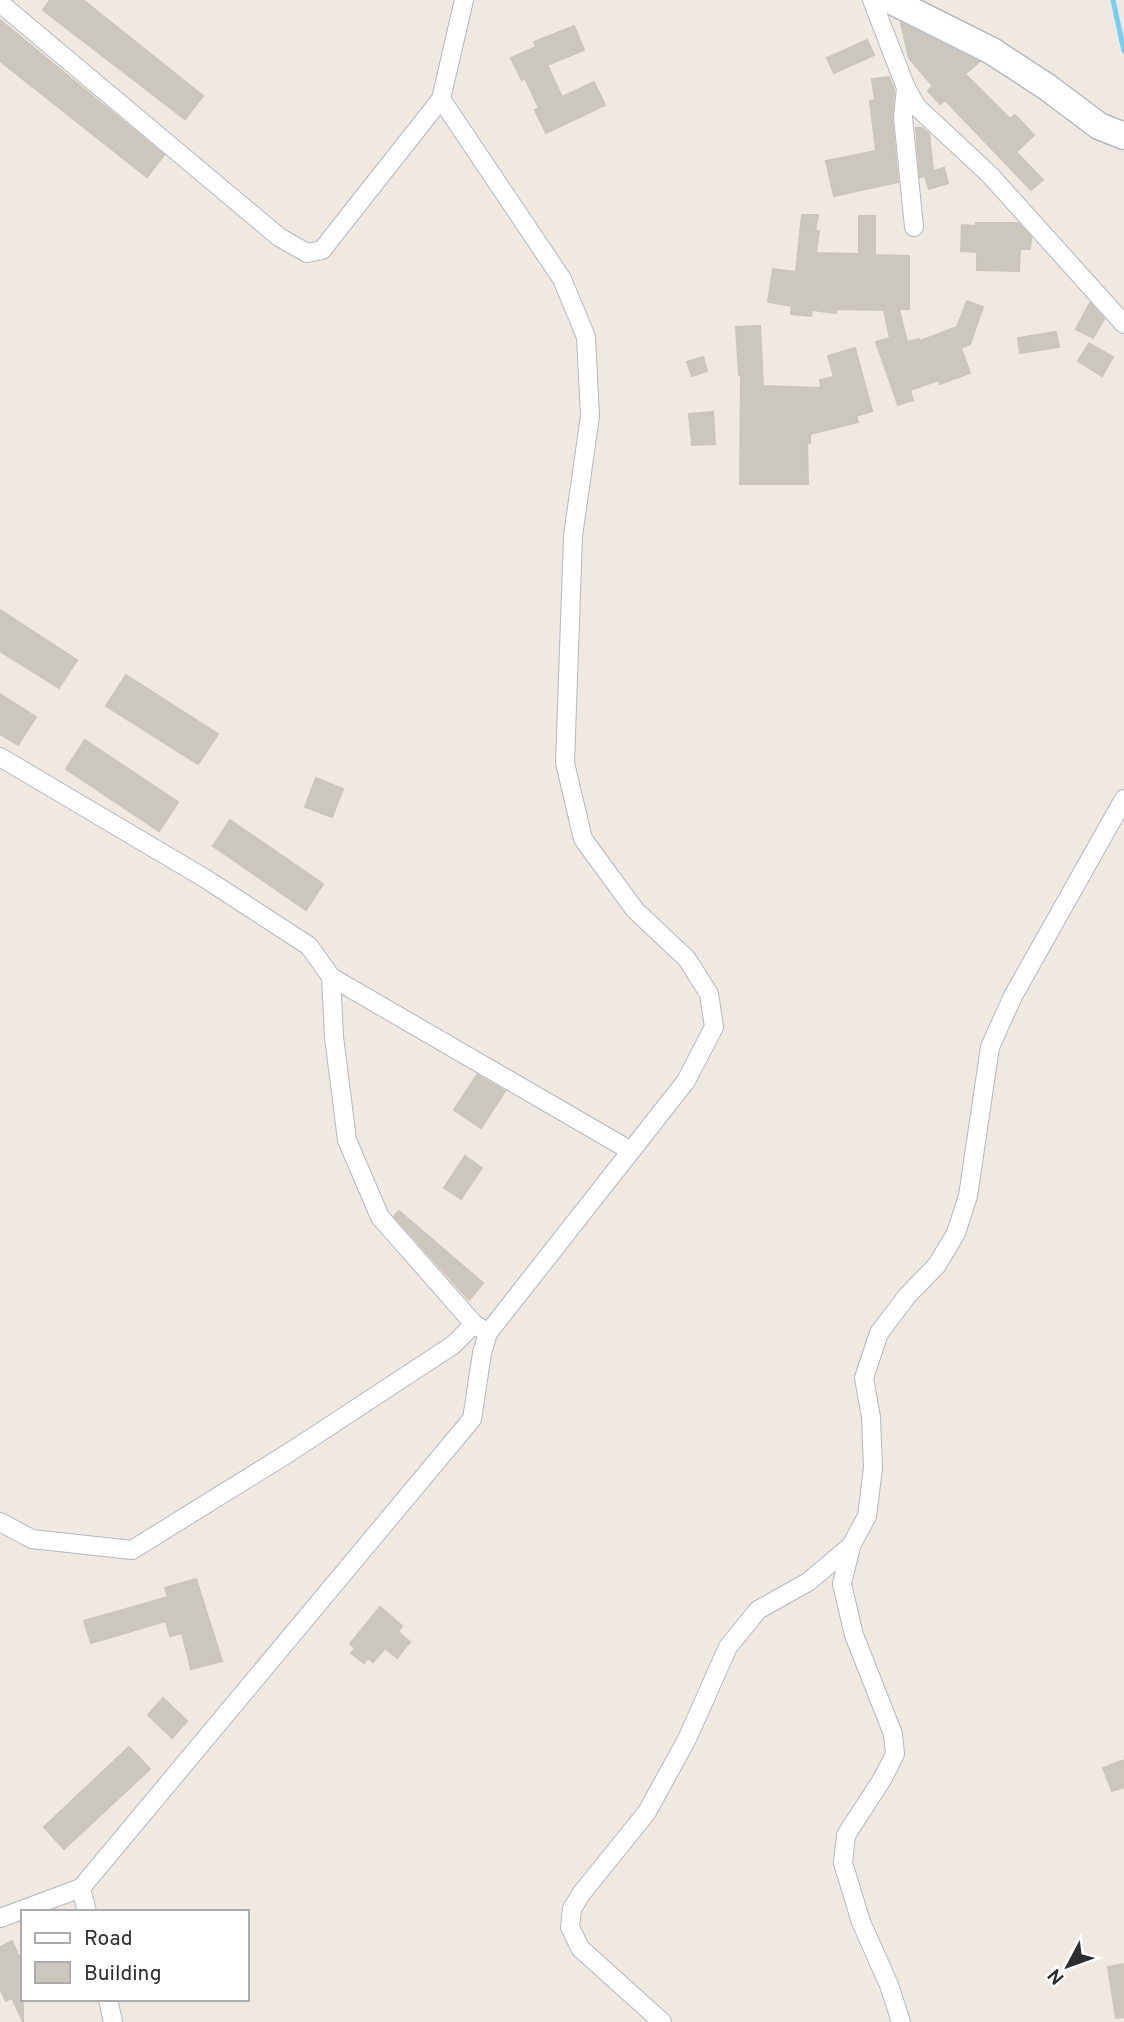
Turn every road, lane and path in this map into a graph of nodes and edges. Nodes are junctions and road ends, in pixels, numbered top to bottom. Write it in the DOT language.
graph roads {
  1 [pos="464,0"];
  2 [pos="872,0"];
  3 [pos="890,0"];
  4 [pos="0,3"];
  5 [pos="906,88"];
  6 [pos="441,99"];
  7 [pos="1124,136"];
  8 [pos="914,227"];
  9 [pos="1124,324"];
  10 [pos="0,757"];
  11 [pos="1124,799"];
  12 [pos="331,977"];
  13 [pos="631,1151"];
  14 [pos="481,1329"];
  15 [pos="0,1522"];
  16 [pos="851,1546"];
  17 [pos="81,1888"];
  18 [pos="24,1910"];
  19 [pos="86,1910"];
  20 [pos="21,1911"];
  21 [pos="0,1919"];
  22 [pos="108,2001"];
  23 [pos="113,2022"];
  24 [pos="662,2022"];
  25 [pos="901,2022"];
  1 -- 6 [label="street"];
  2 -- 5 [label="street"];
  3 -- 7 [label="street"];
  4 -- 6 [label="street"];
  5 -- 8 [label="street"];
  5 -- 9 [label="street"];
  6 -- 13 [label="street"];
  10 -- 12 [label="street"];
  11 -- 16 [label="street"];
  12 -- 13 [label="street"];
  12 -- 14 [label="street"];
  13 -- 14 [label="street"];
  14 -- 15 [label="street"];
  14 -- 17 [label="street"];
  16 -- 24 [label="street"];
  16 -- 25 [label="street"];
  17 -- 18 [label="street"];
  17 -- 19 [label="street"];
  20 -- 21 [label="street"];
  22 -- 23 [label="street"];
}
